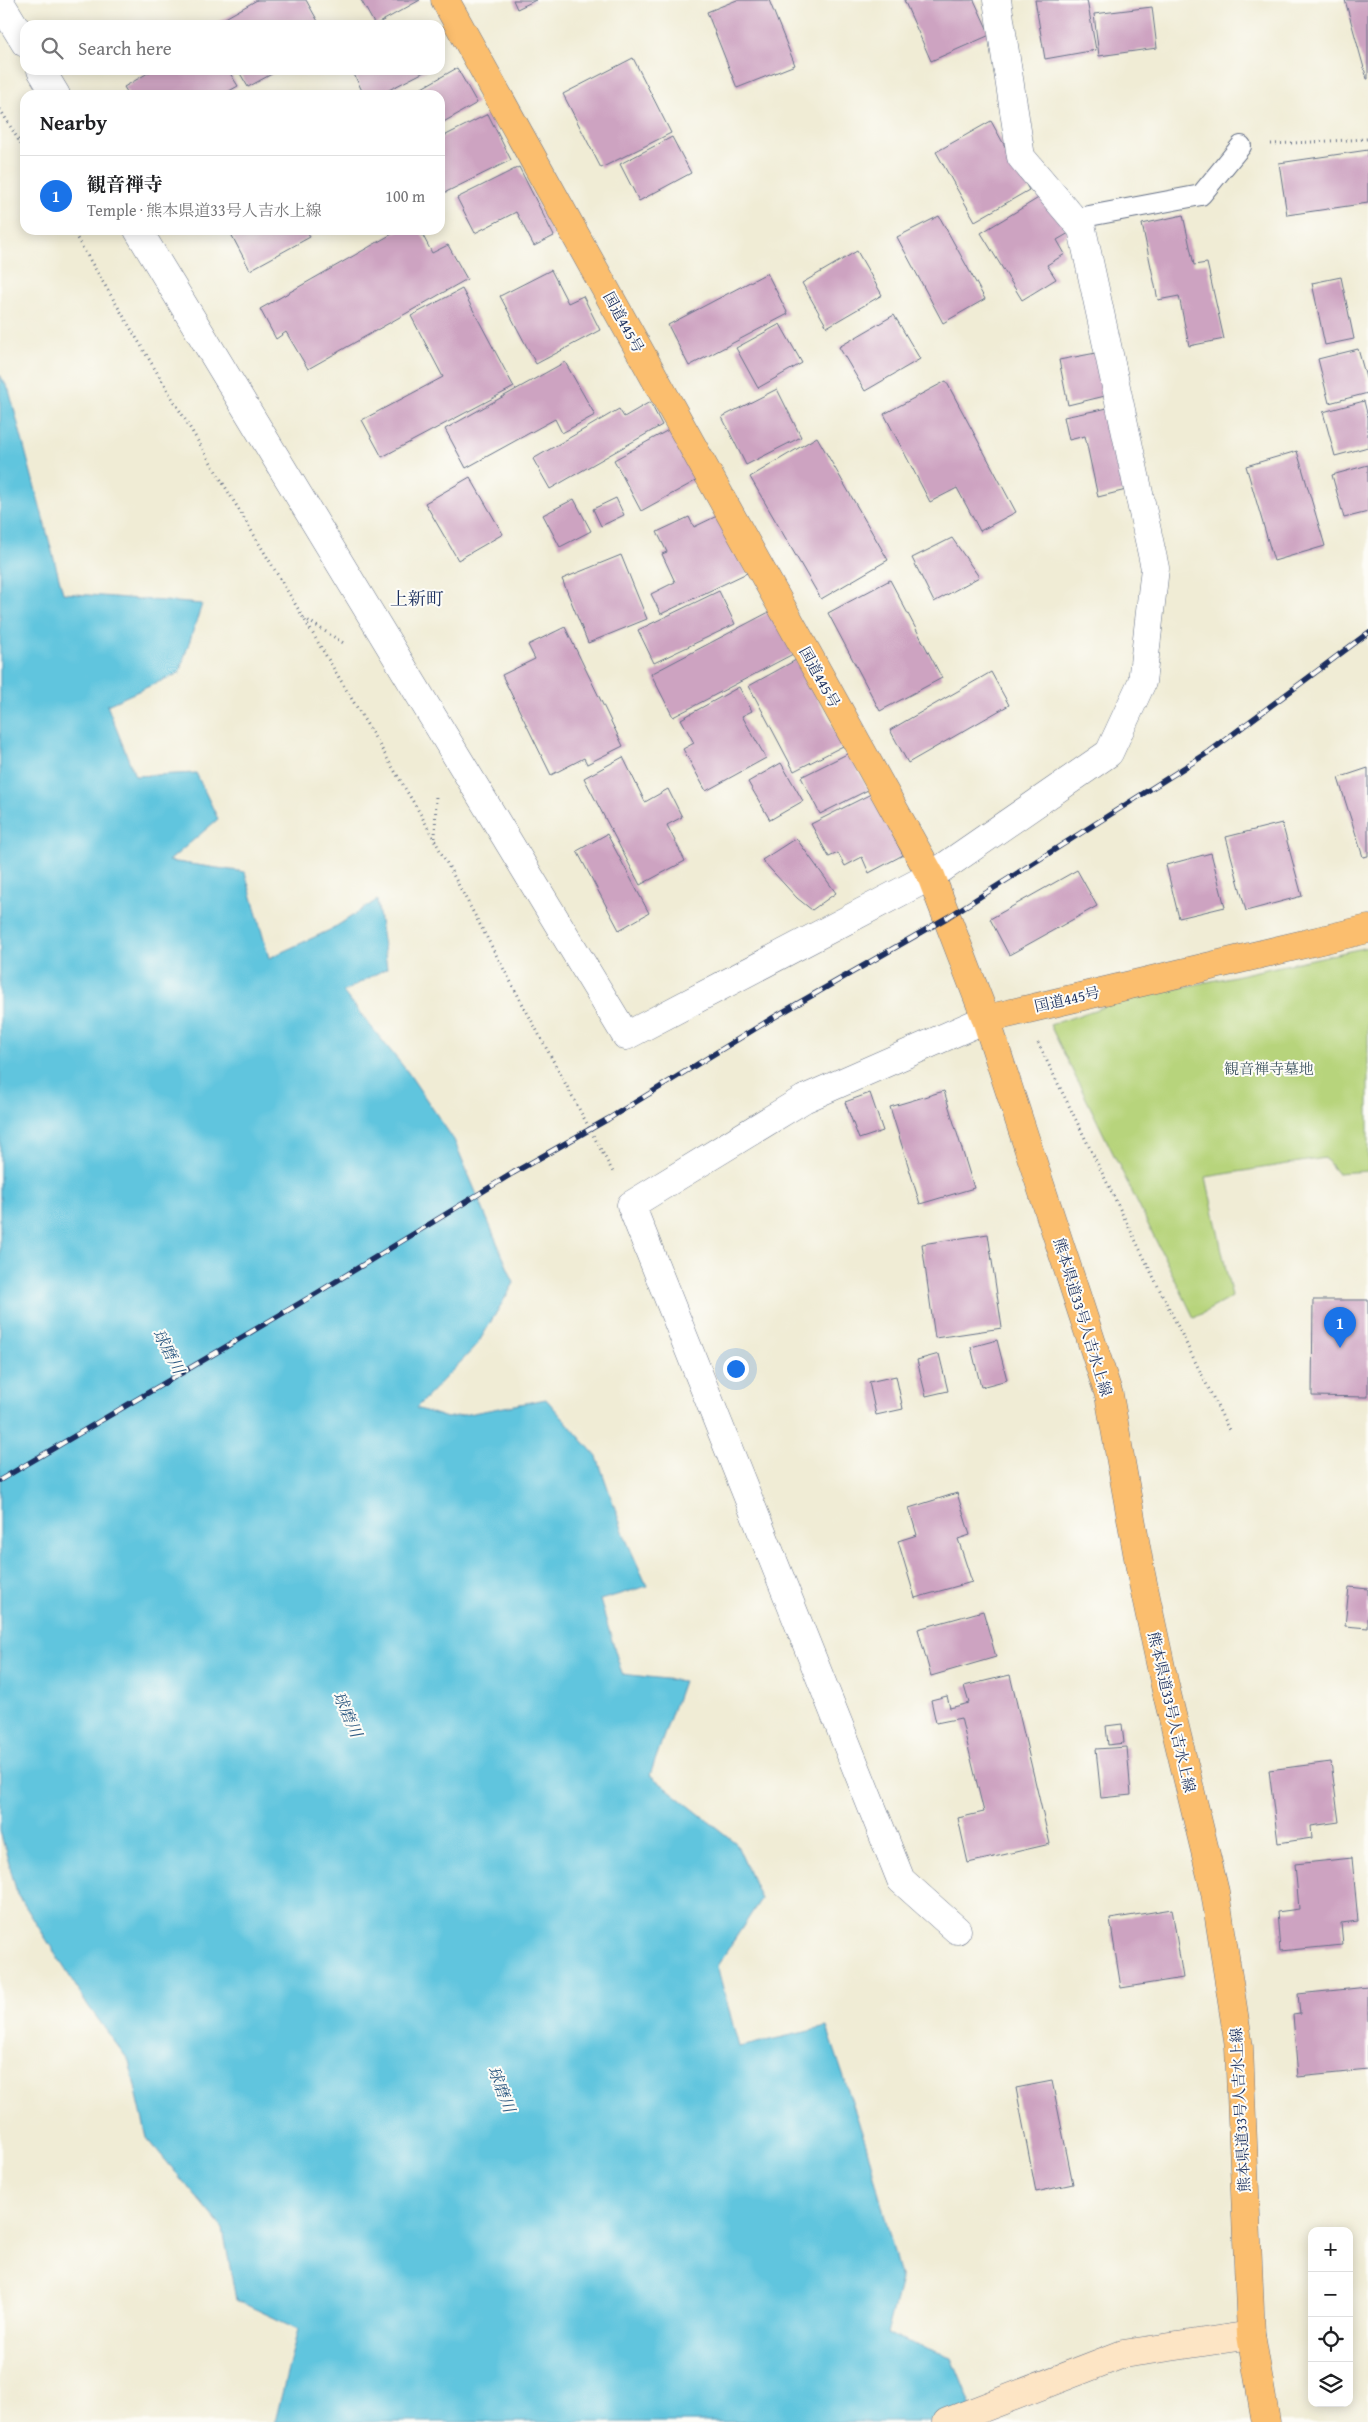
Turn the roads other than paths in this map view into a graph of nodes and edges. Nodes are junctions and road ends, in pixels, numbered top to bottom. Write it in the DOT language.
graph roads {
  1 [pos="445,0"];
  2 [pos="997,0"];
  3 [pos="0,2"];
  4 [pos="20,36"];
  5 [pos="44,75"];
  6 [pos="53,90"];
  7 [pos="1241,146"];
  8 [pos="1073,219"];
  9 [pos="141,235"];
  10 [pos="931,876"];
  11 [pos="1368,929"];
  12 [pos="986,1019"];
  13 [pos="957,1930"];
  14 [pos="1251,2335"];
  15 [pos="947,2422"];
  16 [pos="1266,2422"];
  1 -- 10 [label="main road, 国道445号"];
  2 -- 8 [label="street"];
  3 -- 4 [label="street"];
  5 -- 6 [label="street"];
  7 -- 8 [label="lane"];
  8 -- 10 [label="street"];
  9 -- 10 [label="street"];
  10 -- 12 [label="main road, 国道445号"];
  11 -- 12 [label="main road, 国道445号"];
  12 -- 13 [label="street"];
  12 -- 14 [label="main road, 熊本県道33号人吉水上線"];
  14 -- 15 [label="main road"];
  14 -- 16 [label="main road, 熊本県道33号人吉水上線"];
}
